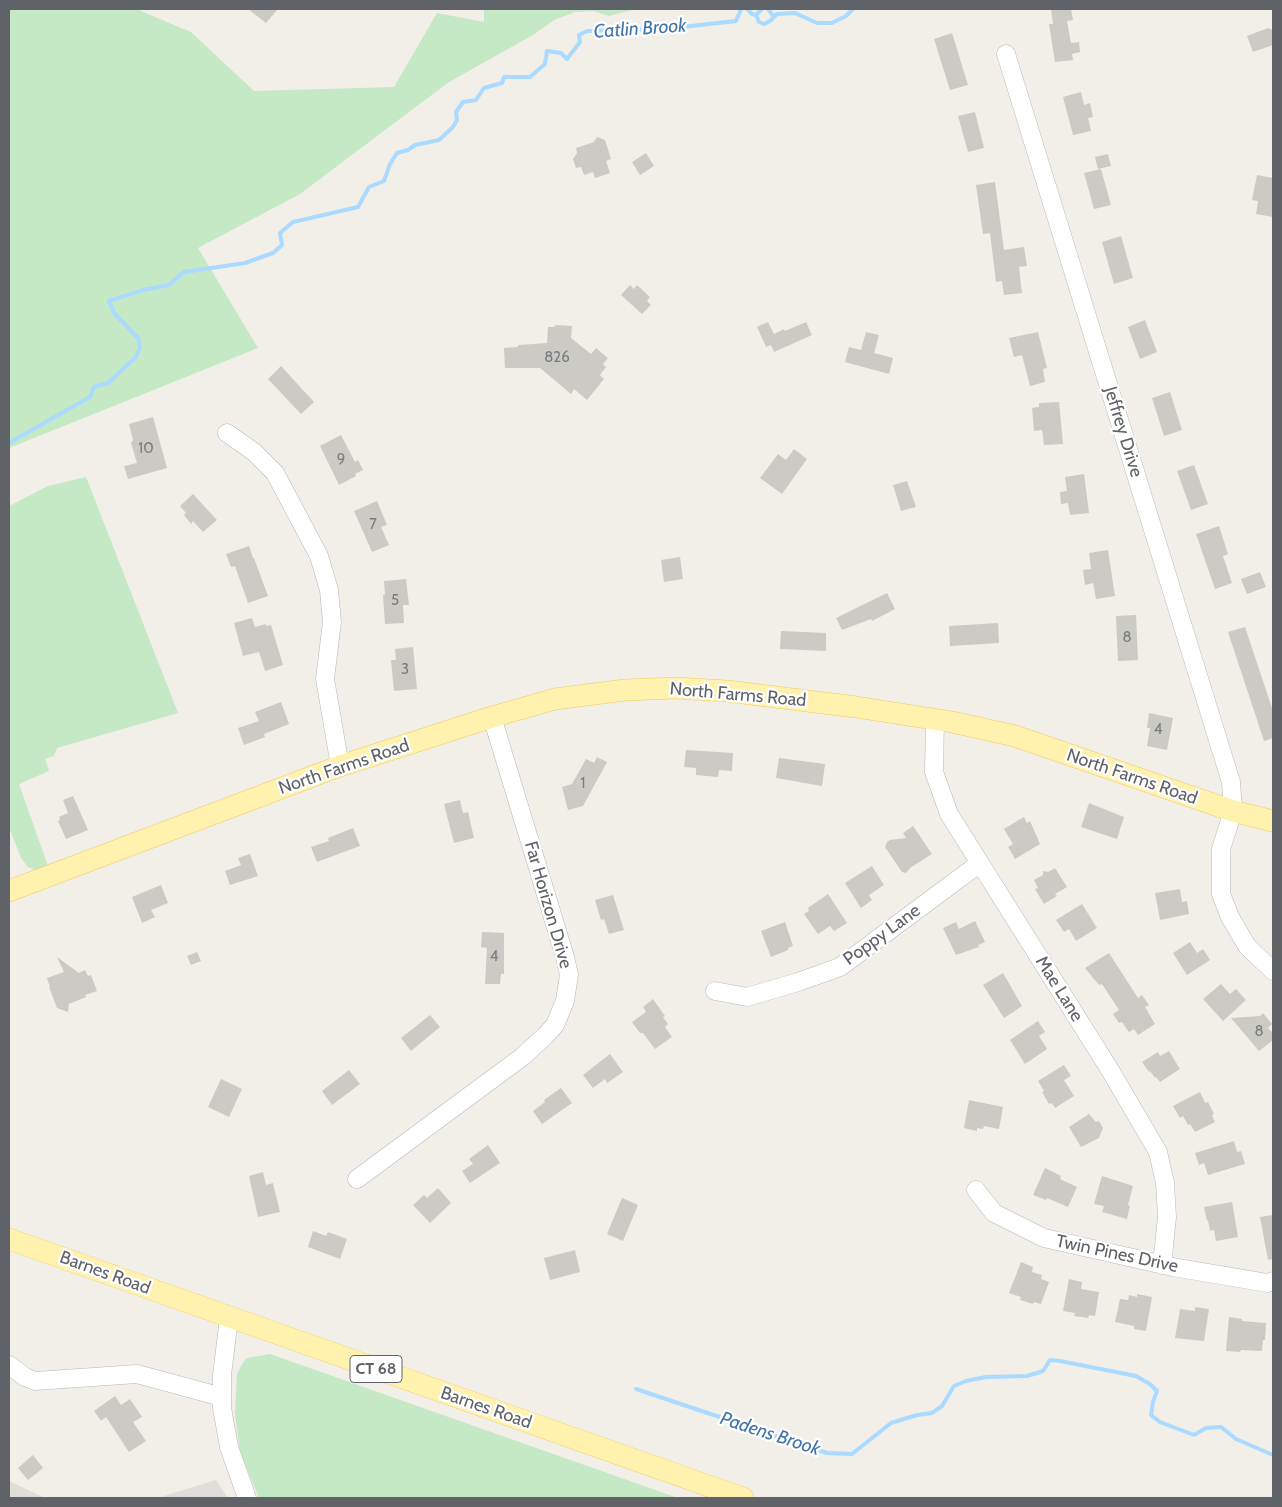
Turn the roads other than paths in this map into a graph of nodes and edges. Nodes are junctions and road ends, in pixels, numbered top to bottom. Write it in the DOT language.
graph roads {
  1 [pos="1006,54"];
  2 [pos="227,433"];
  3 [pos="492,717"];
  4 [pos="935,719"];
  5 [pos="340,766"];
  6 [pos="1233,811"];
  7 [pos="1273,821"];
  8 [pos="980,863"];
  9 [pos="9,891"];
  10 [pos="1273,971"];
  11 [pos="715,991"];
  12 [pos="357,1179"];
  13 [pos="976,1190"];
  14 [pos="9,1239"];
  15 [pos="1162,1265"];
  16 [pos="1273,1281"];
  17 [pos="229,1318"];
  18 [pos="9,1365"];
  19 [pos="222,1397"];
  20 [pos="247,1498"];
  21 [pos="743,1498"];
  1 -- 6 [label="street, Jeffrey Drive"];
  2 -- 5 [label="street"];
  3 -- 4 [label="main road, North Farms Road"];
  3 -- 5 [label="main road, North Farms Road"];
  3 -- 12 [label="street, Far Horizon Drive"];
  4 -- 6 [label="main road, North Farms Road"];
  4 -- 8 [label="street, Mae Lane"];
  5 -- 9 [label="main road, North Farms Road"];
  6 -- 7 [label="main road, North Farms Road"];
  6 -- 10 [label="street"];
  8 -- 11 [label="street, Poppy Lane"];
  8 -- 15 [label="street, Mae Lane"];
  13 -- 15 [label="street, Twin Pines Drive"];
  14 -- 17 [label="main road, Barnes Road / CT 68"];
  15 -- 16 [label="street, Twin Pines Drive"];
  17 -- 19 [label="street"];
  17 -- 21 [label="main road, Barnes Road / CT 68"];
  18 -- 19 [label="street"];
  19 -- 20 [label="street"];
}
